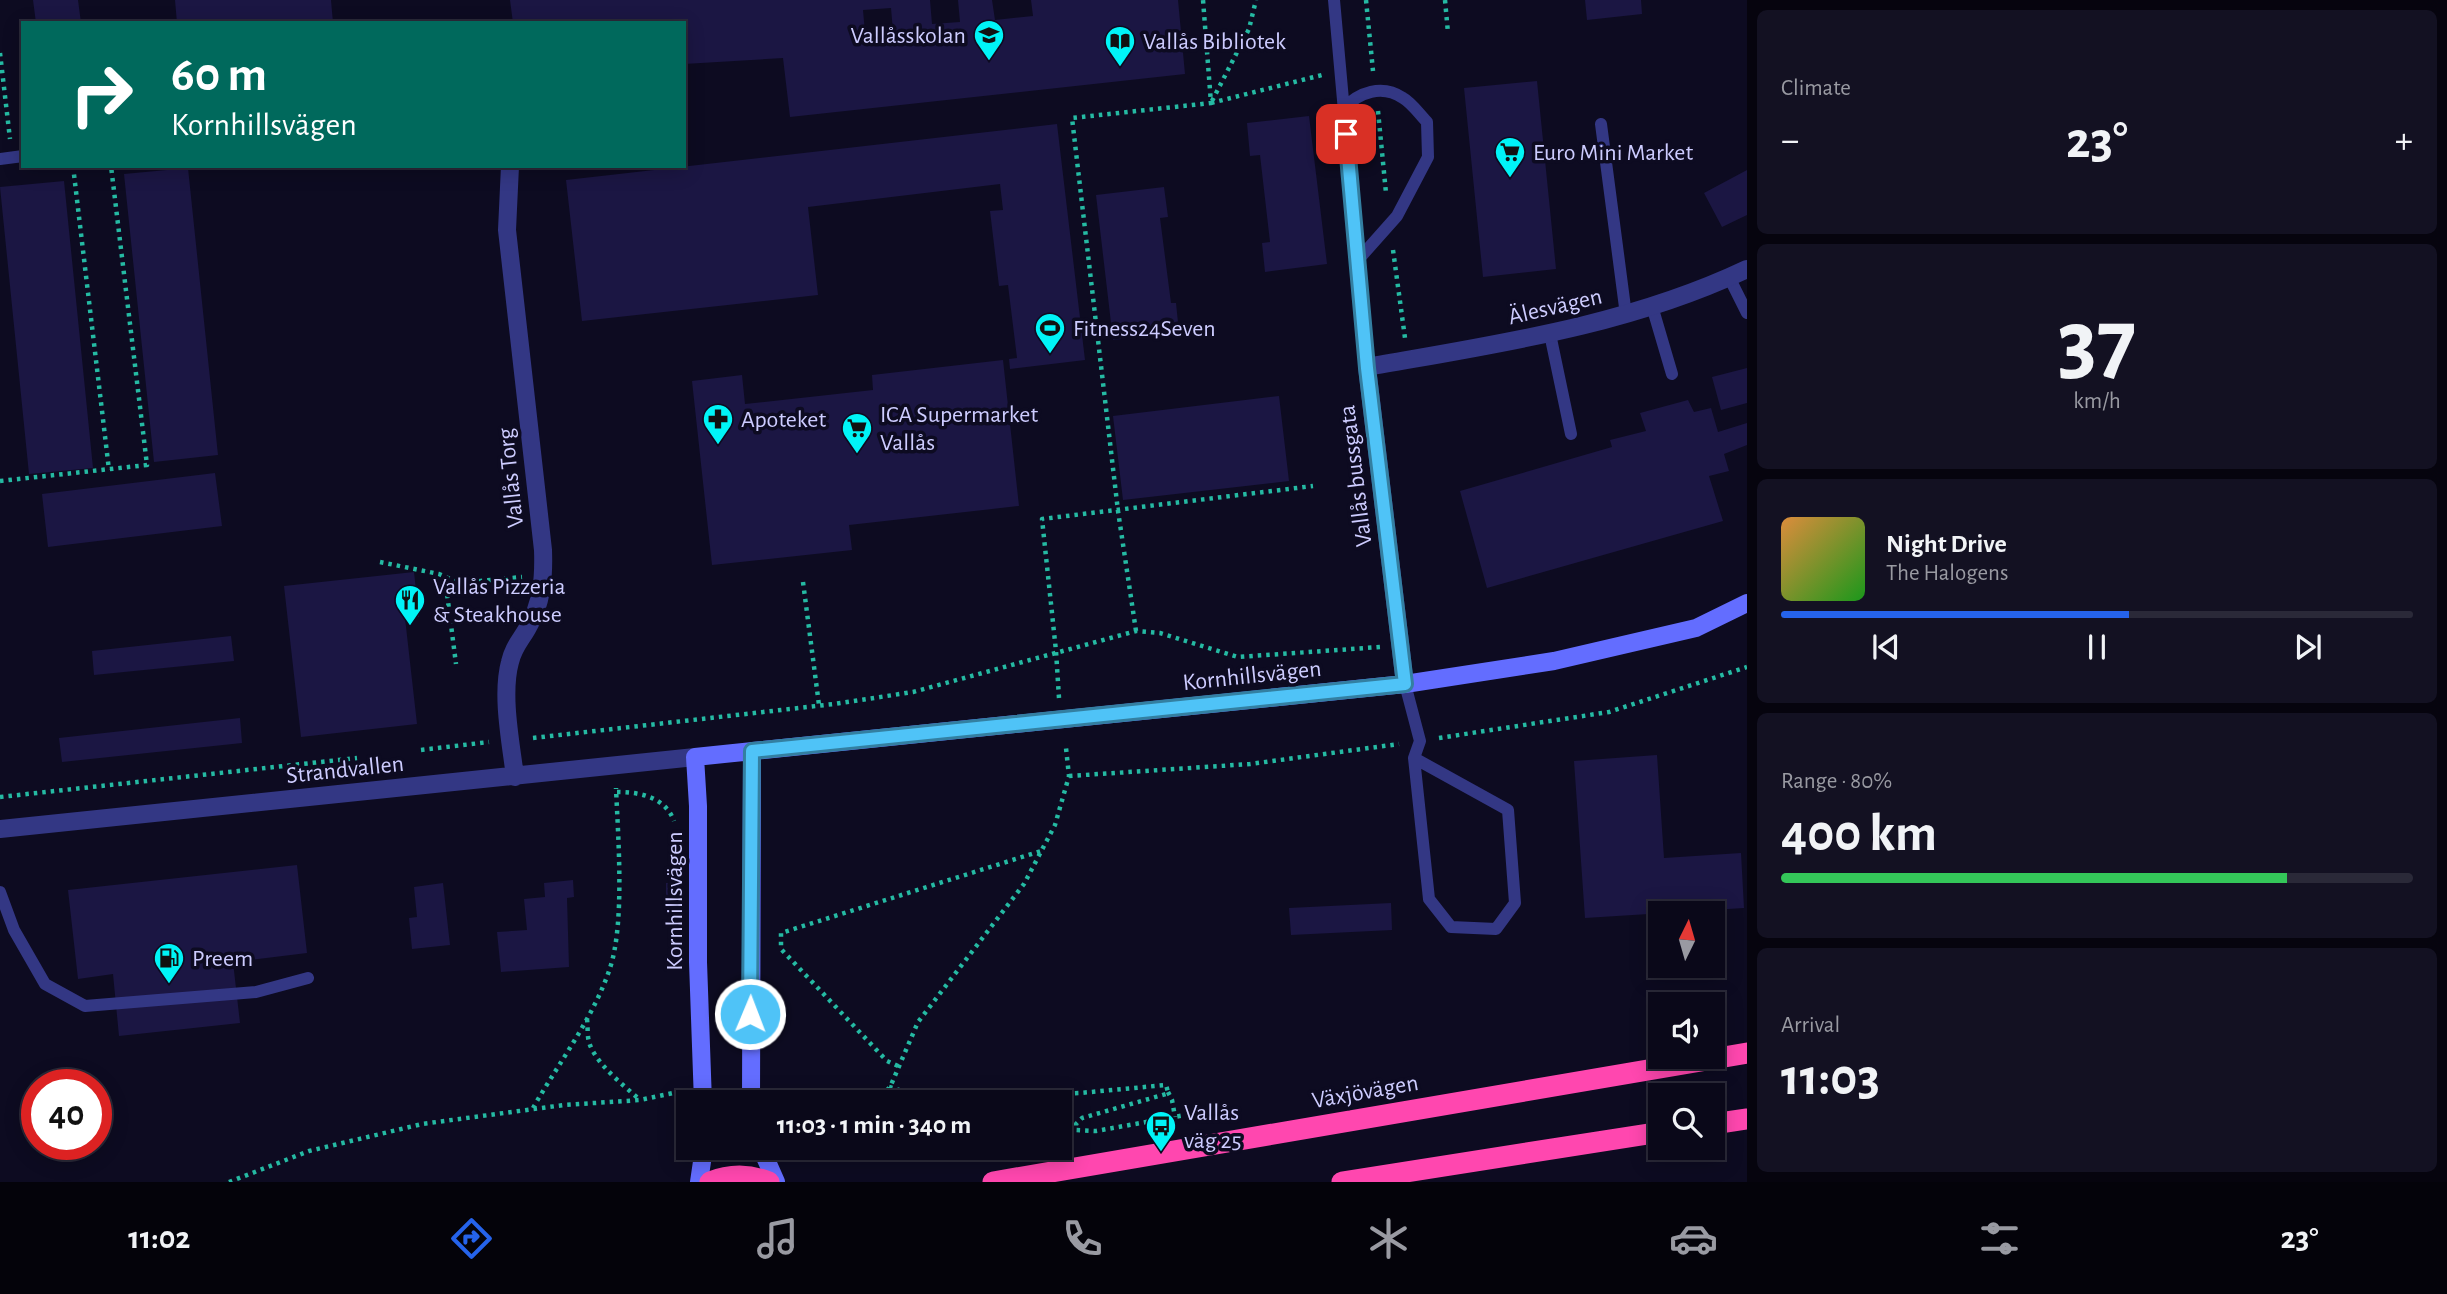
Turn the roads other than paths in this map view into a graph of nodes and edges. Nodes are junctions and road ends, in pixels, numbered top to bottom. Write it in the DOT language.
graph roads {
  1 [pos="1334,0"];
  2 [pos="1343,109"];
  3 [pos="1601,124"];
  4 [pos="510,168"];
  5 [pos="1357,261"];
  6 [pos="1747,269"];
  7 [pos="1729,277"];
  8 [pos="1652,306"];
  9 [pos="1747,313"];
  10 [pos="1626,315"];
  11 [pos="1550,334"];
  12 [pos="1367,368"];
  13 [pos="1672,374"];
  14 [pos="1571,435"];
  15 [pos="1747,603"];
  16 [pos="1405,684"];
  17 [pos="752,751"];
  18 [pos="695,757"];
  19 [pos="1415,758"];
  20 [pos="515,776"];
  21 [pos="0,829"];
  22 [pos="0,892"];
  23 [pos="308,978"];
  24 [pos="1747,1053"];
  25 [pos="703,1090"];
  26 [pos="751,1090"];
  27 [pos="1747,1119"];
  28 [pos="1725,1122"];
  29 [pos="1648,1134"];
  30 [pos="702,1160"];
  31 [pos="766,1160"];
  32 [pos="699,1182"];
  33 [pos="710,1182"];
  34 [pos="769,1182"];
  35 [pos="776,1182"];
  36 [pos="993,1182"];
  37 [pos="1342,1182"];
  1 -- 2 [label="lane, Vallås bussgata"];
  2 -- 5 [label="lane, Vallås bussgata"];
  2 -- 5 [label="lane"];
  3 -- 10 [label="lane"];
  4 -- 20 [label="street, Vallås Torg"];
  5 -- 12 [label="lane, Vallås bussgata"];
  6 -- 7 [label="street, Älesvägen"];
  7 -- 8 [label="street, Älesvägen"];
  7 -- 9 [label="lane"];
  8 -- 10 [label="street, Älesvägen"];
  8 -- 13 [label="lane"];
  10 -- 11 [label="street, Älesvägen"];
  11 -- 12 [label="street, Älesvägen"];
  11 -- 14 [label="lane"];
  12 -- 16 [label="street, Vallås bussgata"];
  15 -- 16 [label="street, Kornhillsvägen"];
  16 -- 17 [label="street, Kornhillsvägen"];
  16 -- 19 [label="lane"];
  17 -- 18 [label="street, Kornhillsvägen"];
  17 -- 26 [label="street"];
  18 -- 20 [label="street, Strandvallen"];
  18 -- 25 [label="street, Kornhillsvägen"];
  19 -- 19 [label="lane"];
  20 -- 21 [label="street, Strandvallen"];
  22 -- 23 [label="lane"];
  24 -- 36 [label="highway, Växjövägen"];
  27 -- 28 [label="highway"];
  29 -- 37 [label="highway"];
  30 -- 32 [label="street"];
  31 -- 35 [label="street"];
  33 -- 34 [label="highway"];
}
